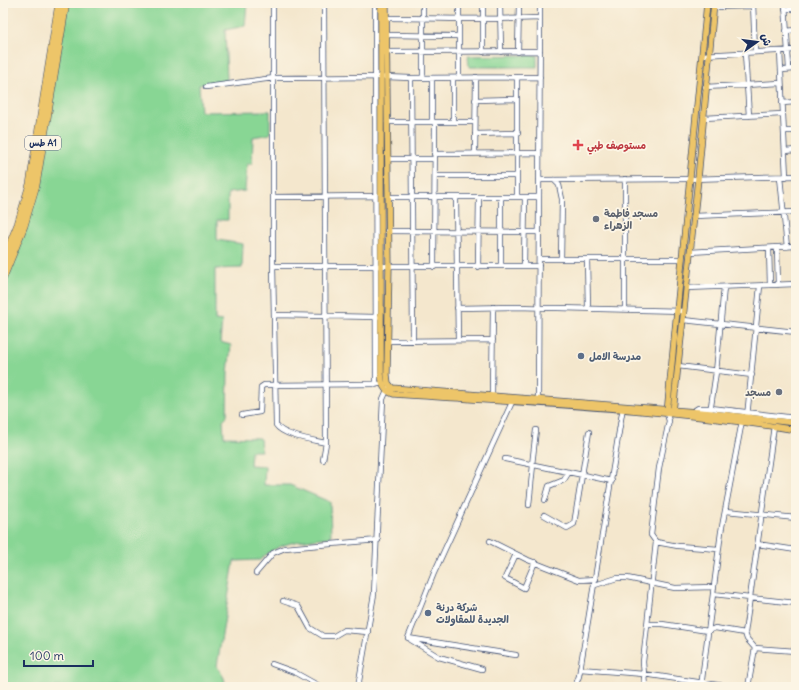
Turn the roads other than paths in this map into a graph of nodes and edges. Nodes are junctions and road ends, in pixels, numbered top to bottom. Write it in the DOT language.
graph roads {
  1 [pos="59,3"];
  2 [pos="66,3"];
  3 [pos="273,3"];
  4 [pos="324,3"];
  5 [pos="375,3"];
  6 [pos="381,3"];
  7 [pos="386,3"];
  8 [pos="423,3"];
  9 [pos="459,3"];
  10 [pos="483,3"];
  11 [pos="500,3"];
  12 [pos="519,3"];
  13 [pos="540,3"];
  14 [pos="707,3"];
  15 [pos="785,3"];
  16 [pos="753,4"];
  17 [pos="713,5"];
  18 [pos="785,9"];
  19 [pos="796,9"];
  20 [pos="386,18"];
  21 [pos="423,18"];
  22 [pos="459,18"];
  23 [pos="540,18"];
  24 [pos="500,19"];
  25 [pos="518,19"];
  26 [pos="484,20"];
  27 [pos="796,30"];
  28 [pos="786,31"];
  29 [pos="387,36"];
  30 [pos="423,36"];
  31 [pos="460,36"];
  32 [pos="787,50"];
  33 [pos="796,50"];
  34 [pos="540,51"];
  35 [pos="780,51"];
  36 [pos="387,52"];
  37 [pos="483,52"];
  38 [pos="501,52"];
  39 [pos="518,52"];
  40 [pos="755,52"];
  41 [pos="424,53"];
  42 [pos="459,53"];
  43 [pos="745,53"];
  44 [pos="702,55"];
  45 [pos="708,55"];
  46 [pos="796,68"];
  47 [pos="789,69"];
  48 [pos="781,70"];
  49 [pos="381,77"];
  50 [pos="476,77"];
  51 [pos="517,77"];
  52 [pos="540,77"];
  53 [pos="274,78"];
  54 [pos="324,78"];
  55 [pos="411,78"];
  56 [pos="423,78"];
  57 [pos="432,78"];
  58 [pos="453,78"];
  59 [pos="459,78"];
  60 [pos="781,83"];
  61 [pos="747,84"];
  62 [pos="206,87"];
  63 [pos="705,87"];
  64 [pos="517,99"];
  65 [pos="475,100"];
  66 [pos="796,102"];
  67 [pos="782,103"];
  68 [pos="783,114"];
  69 [pos="749,116"];
  70 [pos="703,118"];
  71 [pos="387,122"];
  72 [pos="411,122"];
  73 [pos="433,122"];
  74 [pos="453,122"];
  75 [pos="475,122"];
  76 [pos="784,131"];
  77 [pos="796,131"];
  78 [pos="518,133"];
  79 [pos="475,134"];
  80 [pos="796,150"];
  81 [pos="784,151"];
  82 [pos="475,153"];
  83 [pos="518,153"];
  84 [pos="539,153"];
  85 [pos="434,156"];
  86 [pos="388,159"];
  87 [pos="412,159"];
  88 [pos="435,176"];
  89 [pos="517,176"];
  90 [pos="796,176"];
  91 [pos="783,177"];
  92 [pos="625,179"];
  93 [pos="698,179"];
  94 [pos="539,180"];
  95 [pos="554,180"];
  96 [pos="691,180"];
  97 [pos="375,196"];
  98 [pos="273,197"];
  99 [pos="388,197"];
  100 [pos="435,197"];
  101 [pos="501,197"];
  102 [pos="517,197"];
  103 [pos="525,197"];
  104 [pos="539,197"];
  105 [pos="324,198"];
  106 [pos="413,198"];
  107 [pos="456,198"];
  108 [pos="479,198"];
  109 [pos="783,212"];
  110 [pos="796,212"];
  111 [pos="694,216"];
  112 [pos="387,231"];
  113 [pos="456,231"];
  114 [pos="478,231"];
  115 [pos="502,231"];
  116 [pos="413,232"];
  117 [pos="435,232"];
  118 [pos="524,232"];
  119 [pos="539,232"];
  120 [pos="796,246"];
  121 [pos="787,247"];
  122 [pos="769,248"];
  123 [pos="777,248"];
  124 [pos="690,252"];
  125 [pos="539,259"];
  126 [pos="561,259"];
  127 [pos="587,259"];
  128 [pos="624,259"];
  129 [pos="682,259"];
  130 [pos="3,261"];
  131 [pos="273,266"];
  132 [pos="375,266"];
  133 [pos="382,266"];
  134 [pos="388,266"];
  135 [pos="434,266"];
  136 [pos="478,266"];
  137 [pos="501,266"];
  138 [pos="524,266"];
  139 [pos="539,266"];
  140 [pos="325,267"];
  141 [pos="412,267"];
  142 [pos="456,267"];
  143 [pos="3,278"];
  144 [pos="796,284"];
  145 [pos="770,285"];
  146 [pos="778,285"];
  147 [pos="760,286"];
  148 [pos="724,287"];
  149 [pos="686,288"];
  150 [pos="493,307"];
  151 [pos="457,308"];
  152 [pos="540,308"];
  153 [pos="588,308"];
  154 [pos="625,309"];
  155 [pos="677,310"];
  156 [pos="684,311"];
  157 [pos="275,315"];
  158 [pos="325,317"];
  159 [pos="379,317"];
  160 [pos="683,320"];
  161 [pos="721,323"];
  162 [pos="756,327"];
  163 [pos="796,332"];
  164 [pos="458,340"];
  165 [pos="493,340"];
  166 [pos="388,341"];
  167 [pos="412,341"];
  168 [pos="678,366"];
  169 [pos="716,372"];
  170 [pos="752,375"];
  171 [pos="384,384"];
  172 [pos="275,385"];
  173 [pos="325,385"];
  174 [pos="385,390"];
  175 [pos="492,395"];
  176 [pos="513,399"];
  177 [pos="538,401"];
  178 [pos="623,408"];
  179 [pos="711,411"];
  180 [pos="670,412"];
  181 [pos="242,414"];
  182 [pos="748,415"];
  183 [pos="796,418"];
  184 [pos="742,421"];
  185 [pos="796,423"];
  186 [pos="774,426"];
  187 [pos="536,430"];
  188 [pos="796,430"];
  189 [pos="589,432"];
  190 [pos="326,443"];
  191 [pos="505,459"];
  192 [pos="323,460"];
  193 [pos="532,465"];
  194 [pos="570,472"];
  195 [pos="582,475"];
  196 [pos="612,481"];
  197 [pos="545,500"];
  198 [pos="529,505"];
  199 [pos="726,511"];
  200 [pos="544,515"];
  201 [pos="761,515"];
  202 [pos="796,518"];
  203 [pos="378,540"];
  204 [pos="490,542"];
  205 [pos="656,542"];
  206 [pos="757,544"];
  207 [pos="719,549"];
  208 [pos="796,550"];
  209 [pos="516,554"];
  210 [pos="535,562"];
  211 [pos="256,573"];
  212 [pos="596,582"];
  213 [pos="651,582"];
  214 [pos="714,587"];
  215 [pos="713,594"];
  216 [pos="750,599"];
  217 [pos="283,601"];
  218 [pos="796,603"];
  219 [pos="648,624"];
  220 [pos="708,631"];
  221 [pos="368,632"];
  222 [pos="745,633"];
  223 [pos="408,638"];
  224 [pos="755,648"];
  225 [pos="796,651"];
  226 [pos="516,655"];
  227 [pos="272,664"];
  228 [pos="482,668"];
  229 [pos="580,668"];
  230 [pos="644,674"];
  231 [pos="702,682"];
  232 [pos="321,687"];
  233 [pos="358,687"];
  234 [pos="575,687"];
  235 [pos="646,687"];
  236 [pos="701,687"];
  237 [pos="731,687"];
  238 [pos="748,687"];
  1 -- 130 [label="highway, طس A1"];
  2 -- 143 [label="highway, طس A1"];
  3 -- 53 [label="street"];
  4 -- 54 [label="street"];
  5 -- 49 [label="street"];
  6 -- 49 [label="main road"];
  7 -- 20 [label="main road"];
  8 -- 21 [label="street"];
  9 -- 22 [label="street"];
  10 -- 26 [label="street"];
  11 -- 24 [label="street"];
  12 -- 25 [label="street"];
  13 -- 23 [label="street"];
  14 -- 44 [label="main road"];
  15 -- 18 [label="street"];
  16 -- 17 [label="street"];
  16 -- 40 [label="street"];
  17 -- 45 [label="main road"];
  18 -- 19 [label="street"];
  18 -- 28 [label="street"];
  20 -- 21 [label="street"];
  20 -- 29 [label="main road"];
  21 -- 22 [label="street"];
  21 -- 30 [label="street"];
  22 -- 26 [label="street"];
  22 -- 31 [label="street"];
  23 -- 25 [label="street"];
  23 -- 34 [label="street"];
  24 -- 25 [label="street"];
  24 -- 26 [label="street"];
  24 -- 38 [label="street"];
  25 -- 39 [label="street"];
  26 -- 37 [label="street"];
  27 -- 28 [label="street"];
  28 -- 32 [label="street"];
  29 -- 30 [label="street"];
  29 -- 36 [label="main road"];
  30 -- 31 [label="street"];
  30 -- 41 [label="street"];
  31 -- 42 [label="street"];
  32 -- 33 [label="street"];
  32 -- 35 [label="street"];
  32 -- 47 [label="street"];
  34 -- 39 [label="street"];
  34 -- 52 [label="street"];
  35 -- 40 [label="street"];
  35 -- 48 [label="street"];
  36 -- 41 [label="street"];
  36 -- 49 [label="main road"];
  37 -- 38 [label="street"];
  37 -- 42 [label="street"];
  38 -- 39 [label="street"];
  40 -- 43 [label="street"];
  41 -- 42 [label="street"];
  41 -- 56 [label="street"];
  42 -- 59 [label="street"];
  43 -- 45 [label="street"];
  43 -- 61 [label="street"];
  44 -- 45 [label="street"];
  44 -- 96 [label="main road"];
  45 -- 63 [label="main road"];
  46 -- 47 [label="street"];
  47 -- 48 [label="street"];
  48 -- 60 [label="street"];
  49 -- 54 [label="street"];
  49 -- 55 [label="street"];
  49 -- 71 [label="main road"];
  49 -- 97 [label="street"];
  49 -- 133 [label="main road"];
  50 -- 51 [label="street"];
  50 -- 59 [label="street"];
  50 -- 65 [label="street"];
  51 -- 52 [label="street"];
  51 -- 64 [label="street"];
  52 -- 84 [label="street"];
  53 -- 54 [label="street"];
  53 -- 62 [label="street"];
  53 -- 98 [label="street"];
  54 -- 105 [label="street"];
  55 -- 56 [label="street"];
  55 -- 72 [label="street"];
  56 -- 57 [label="street"];
  57 -- 58 [label="street"];
  57 -- 73 [label="street"];
  58 -- 59 [label="street"];
  58 -- 74 [label="street"];
  60 -- 61 [label="street"];
  60 -- 67 [label="street"];
  61 -- 63 [label="street"];
  61 -- 69 [label="street"];
  63 -- 70 [label="main road"];
  64 -- 65 [label="street"];
  64 -- 78 [label="street"];
  65 -- 75 [label="street"];
  66 -- 67 [label="street"];
  67 -- 68 [label="street"];
  68 -- 69 [label="street"];
  68 -- 76 [label="street"];
  69 -- 70 [label="street"];
  70 -- 93 [label="main road"];
  71 -- 72 [label="street"];
  71 -- 86 [label="main road"];
  72 -- 73 [label="street"];
  72 -- 87 [label="street"];
  73 -- 74 [label="street"];
  73 -- 85 [label="street"];
  74 -- 75 [label="street"];
  75 -- 79 [label="street"];
  76 -- 77 [label="street"];
  76 -- 81 [label="street"];
  78 -- 79 [label="street"];
  78 -- 83 [label="street"];
  79 -- 82 [label="street"];
  80 -- 81 [label="street"];
  81 -- 91 [label="street"];
  82 -- 83 [label="street"];
  82 -- 85 [label="street"];
  83 -- 84 [label="street"];
  83 -- 89 [label="street"];
  84 -- 94 [label="street"];
  85 -- 87 [label="street"];
  85 -- 88 [label="street"];
  86 -- 87 [label="street"];
  86 -- 99 [label="main road"];
  87 -- 106 [label="street"];
  88 -- 89 [label="street"];
  88 -- 100 [label="street"];
  89 -- 102 [label="street"];
  90 -- 91 [label="street"];
  91 -- 93 [label="street"];
  91 -- 109 [label="street"];
  92 -- 95 [label="street"];
  92 -- 96 [label="street"];
  92 -- 128 [label="street"];
  93 -- 96 [label="street"];
  93 -- 111 [label="main road"];
  94 -- 95 [label="street"];
  94 -- 104 [label="street"];
  95 -- 126 [label="street"];
  96 -- 129 [label="main road"];
  97 -- 105 [label="street"];
  97 -- 132 [label="street"];
  98 -- 105 [label="street"];
  98 -- 131 [label="street"];
  99 -- 106 [label="street"];
  99 -- 112 [label="main road"];
  100 -- 106 [label="street"];
  100 -- 107 [label="street"];
  100 -- 117 [label="street"];
  101 -- 102 [label="street"];
  101 -- 108 [label="street"];
  101 -- 115 [label="street"];
  102 -- 103 [label="street"];
  103 -- 104 [label="street"];
  103 -- 118 [label="street"];
  104 -- 119 [label="street"];
  105 -- 140 [label="street"];
  106 -- 116 [label="street"];
  107 -- 108 [label="street"];
  107 -- 113 [label="street"];
  108 -- 114 [label="street"];
  109 -- 110 [label="street"];
  109 -- 111 [label="street"];
  109 -- 121 [label="street"];
  111 -- 124 [label="main road"];
  112 -- 116 [label="street"];
  112 -- 134 [label="main road"];
  113 -- 114 [label="street"];
  113 -- 117 [label="street"];
  113 -- 142 [label="street"];
  114 -- 115 [label="street"];
  114 -- 136 [label="street"];
  115 -- 118 [label="street"];
  115 -- 137 [label="street"];
  116 -- 117 [label="street"];
  116 -- 141 [label="street"];
  117 -- 135 [label="street"];
  118 -- 119 [label="street"];
  118 -- 138 [label="street"];
  119 -- 125 [label="street"];
  120 -- 121 [label="street"];
  121 -- 123 [label="street"];
  122 -- 123 [label="street"];
  122 -- 124 [label="street"];
  122 -- 145 [label="street"];
  123 -- 146 [label="street"];
  124 -- 149 [label="main road"];
  125 -- 126 [label="street"];
  125 -- 139 [label="street"];
  126 -- 127 [label="street"];
  127 -- 128 [label="street"];
  127 -- 153 [label="street"];
  128 -- 129 [label="street"];
  128 -- 154 [label="street"];
  129 -- 155 [label="main road"];
  131 -- 140 [label="street"];
  131 -- 157 [label="street"];
  132 -- 133 [label="street"];
  132 -- 140 [label="street"];
  132 -- 159 [label="street"];
  133 -- 134 [label="street"];
  133 -- 159 [label="main road"];
  134 -- 141 [label="street"];
  134 -- 166 [label="main road"];
  135 -- 141 [label="street"];
  135 -- 142 [label="street"];
  136 -- 137 [label="street"];
  136 -- 142 [label="street"];
  137 -- 138 [label="street"];
  138 -- 139 [label="street"];
  139 -- 152 [label="street"];
  140 -- 158 [label="street"];
  141 -- 167 [label="street"];
  142 -- 151 [label="street"];
  144 -- 146 [label="street"];
  145 -- 146 [label="street"];
  145 -- 147 [label="street"];
  147 -- 148 [label="street"];
  147 -- 162 [label="street"];
  148 -- 149 [label="street"];
  148 -- 161 [label="street"];
  149 -- 156 [label="main road"];
  150 -- 151 [label="street"];
  150 -- 152 [label="street"];
  150 -- 165 [label="street"];
  151 -- 164 [label="street"];
  152 -- 153 [label="street"];
  152 -- 177 [label="street"];
  153 -- 154 [label="street"];
  154 -- 155 [label="street"];
  155 -- 156 [label="street"];
  155 -- 180 [label="main road"];
  156 -- 160 [label="main road"];
  157 -- 158 [label="street"];
  157 -- 172 [label="street"];
  158 -- 159 [label="street"];
  158 -- 173 [label="street"];
  159 -- 171 [label="main road"];
  160 -- 161 [label="street"];
  160 -- 168 [label="main road"];
  161 -- 162 [label="street"];
  161 -- 169 [label="street"];
  162 -- 163 [label="street"];
  162 -- 170 [label="street"];
  164 -- 165 [label="street"];
  164 -- 167 [label="street"];
  165 -- 175 [label="street"];
  166 -- 167 [label="street"];
  166 -- 171 [label="main road"];
  168 -- 169 [label="street"];
  168 -- 180 [label="main road"];
  169 -- 170 [label="street"];
  169 -- 179 [label="street"];
  170 -- 182 [label="street"];
  171 -- 173 [label="street"];
  171 -- 174 [label="main road"];
  171 -- 175 [label="main road"];
  172 -- 173 [label="street"];
  172 -- 181 [label="street"];
  172 -- 190 [label="street"];
  173 -- 190 [label="street"];
  174 -- 176 [label="main road"];
  174 -- 203 [label="street"];
  175 -- 176 [label="main road"];
  176 -- 177 [label="main road"];
  176 -- 223 [label="street"];
  177 -- 178 [label="main road"];
  178 -- 180 [label="main road"];
  178 -- 196 [label="street"];
  179 -- 180 [label="main road"];
  179 -- 182 [label="main road"];
  180 -- 184 [label="main road"];
  180 -- 205 [label="street"];
  182 -- 183 [label="street"];
  182 -- 185 [label="main road"];
  184 -- 186 [label="main road"];
  184 -- 199 [label="street"];
  186 -- 188 [label="main road"];
  186 -- 201 [label="street"];
  187 -- 193 [label="street"];
  189 -- 195 [label="street"];
  190 -- 192 [label="street"];
  191 -- 193 [label="street"];
  193 -- 194 [label="street"];
  193 -- 198 [label="street"];
  194 -- 195 [label="street"];
  194 -- 197 [label="street"];
  195 -- 196 [label="street"];
  195 -- 200 [label="street"];
  196 -- 212 [label="street"];
  199 -- 201 [label="street"];
  199 -- 207 [label="street"];
  201 -- 202 [label="street"];
  201 -- 206 [label="street"];
  203 -- 211 [label="street"];
  203 -- 221 [label="street"];
  204 -- 209 [label="street"];
  205 -- 207 [label="street"];
  205 -- 213 [label="street"];
  206 -- 208 [label="street"];
  206 -- 216 [label="street"];
  207 -- 214 [label="street"];
  209 -- 210 [label="street"];
  209 -- 210 [label="street"];
  210 -- 212 [label="street"];
  212 -- 213 [label="street"];
  212 -- 229 [label="street"];
  213 -- 214 [label="street"];
  213 -- 219 [label="street"];
  214 -- 215 [label="street"];
  215 -- 216 [label="street"];
  215 -- 220 [label="street"];
  216 -- 218 [label="street"];
  216 -- 222 [label="street"];
  217 -- 221 [label="street"];
  219 -- 220 [label="street"];
  219 -- 230 [label="street"];
  220 -- 222 [label="street"];
  220 -- 231 [label="street"];
  221 -- 233 [label="street"];
  222 -- 224 [label="street"];
  223 -- 226 [label="street"];
  223 -- 228 [label="street"];
  224 -- 225 [label="street"];
  224 -- 238 [label="street"];
  227 -- 232 [label="street"];
  229 -- 230 [label="street"];
  229 -- 234 [label="street"];
  230 -- 231 [label="street"];
  230 -- 235 [label="street"];
  231 -- 236 [label="street"];
  231 -- 237 [label="street"];
}
